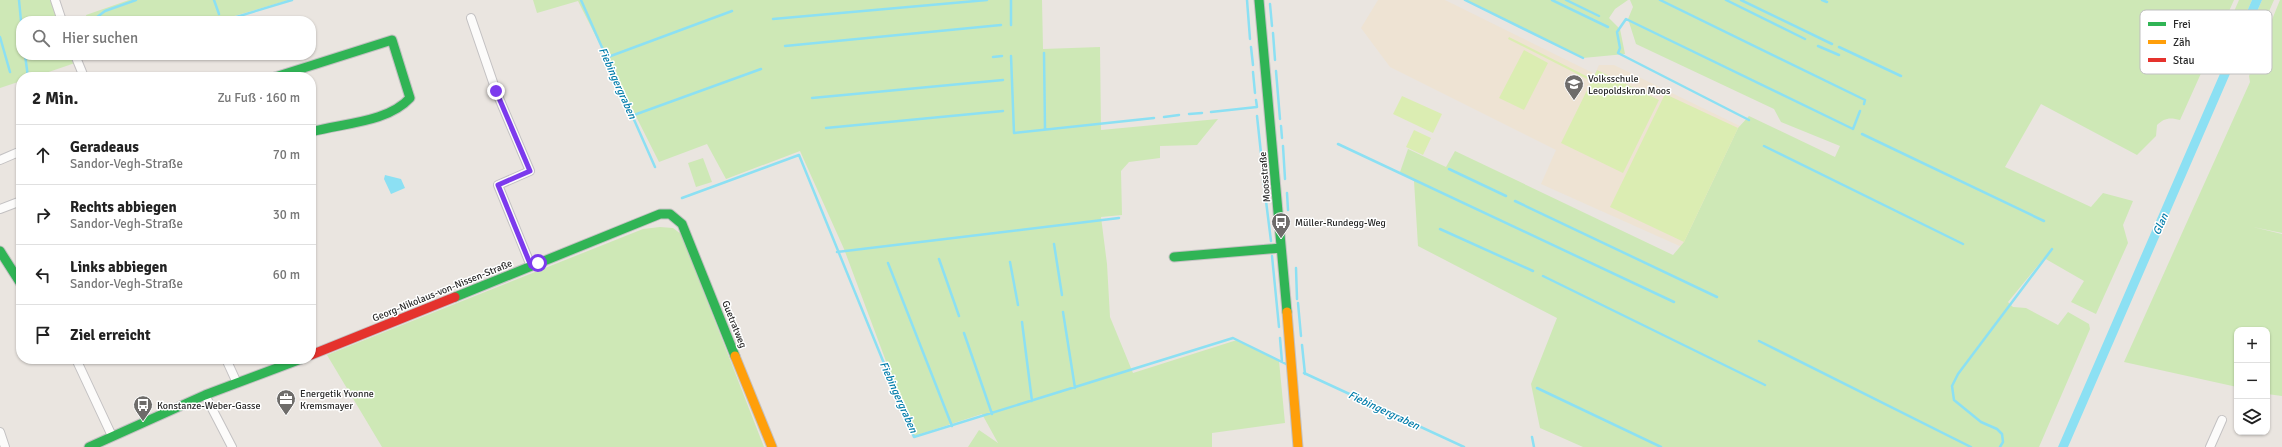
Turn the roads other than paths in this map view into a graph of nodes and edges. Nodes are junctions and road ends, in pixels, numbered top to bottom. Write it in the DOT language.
graph roads {
  1 [pos="55,0"];
  2 [pos="1259,0"];
  3 [pos="60,16"];
  4 [pos="471,18"];
  5 [pos="77,60"];
  6 [pos="82,72"];
  7 [pos="291,72"];
  8 [pos="316,130"];
  9 [pos="16,153"];
  10 [pos="0,160"];
  11 [pos="16,203"];
  12 [pos="0,209"];
  13 [pos="670,214"];
  14 [pos="1281,248"];
  15 [pos="0,251"];
  16 [pos="1174,256"];
  17 [pos="531,266"];
  18 [pos="16,276"];
  19 [pos="316,353"];
  20 [pos="78,364"];
  21 [pos="228,364"];
  22 [pos="287,364"];
  23 [pos="237,383"];
  24 [pos="205,395"];
  25 [pos="2222,420"];
  26 [pos="0,432"];
  27 [pos="112,436"];
  28 [pos="4,447"];
  29 [pos="89,447"];
  30 [pos="232,447"];
  31 [pos="772,447"];
  32 [pos="1298,447"];
  33 [pos="2210,447"];
  1 -- 3 [label="street"];
  2 -- 14 [label="street, Moosstraße"];
  4 -- 17 [label="street"];
  5 -- 6 [label="street"];
  7 -- 8 [label="street"];
  9 -- 10 [label="street"];
  11 -- 12 [label="street"];
  13 -- 17 [label="street, Georg-Nikolaus-von-Nissen-Straße"];
  13 -- 31 [label="street, Guetratweg"];
  14 -- 16 [label="street"];
  14 -- 32 [label="street, Moosstraße"];
  15 -- 18 [label="street"];
  17 -- 19 [label="street, Georg-Nikolaus-von-Nissen-Straße"];
  20 -- 27 [label="street"];
  21 -- 23 [label="street"];
  22 -- 23 [label="street"];
  23 -- 24 [label="street"];
  24 -- 27 [label="street"];
  24 -- 30 [label="street"];
  25 -- 33 [label="street"];
  26 -- 28 [label="street"];
  27 -- 29 [label="street"];
}
